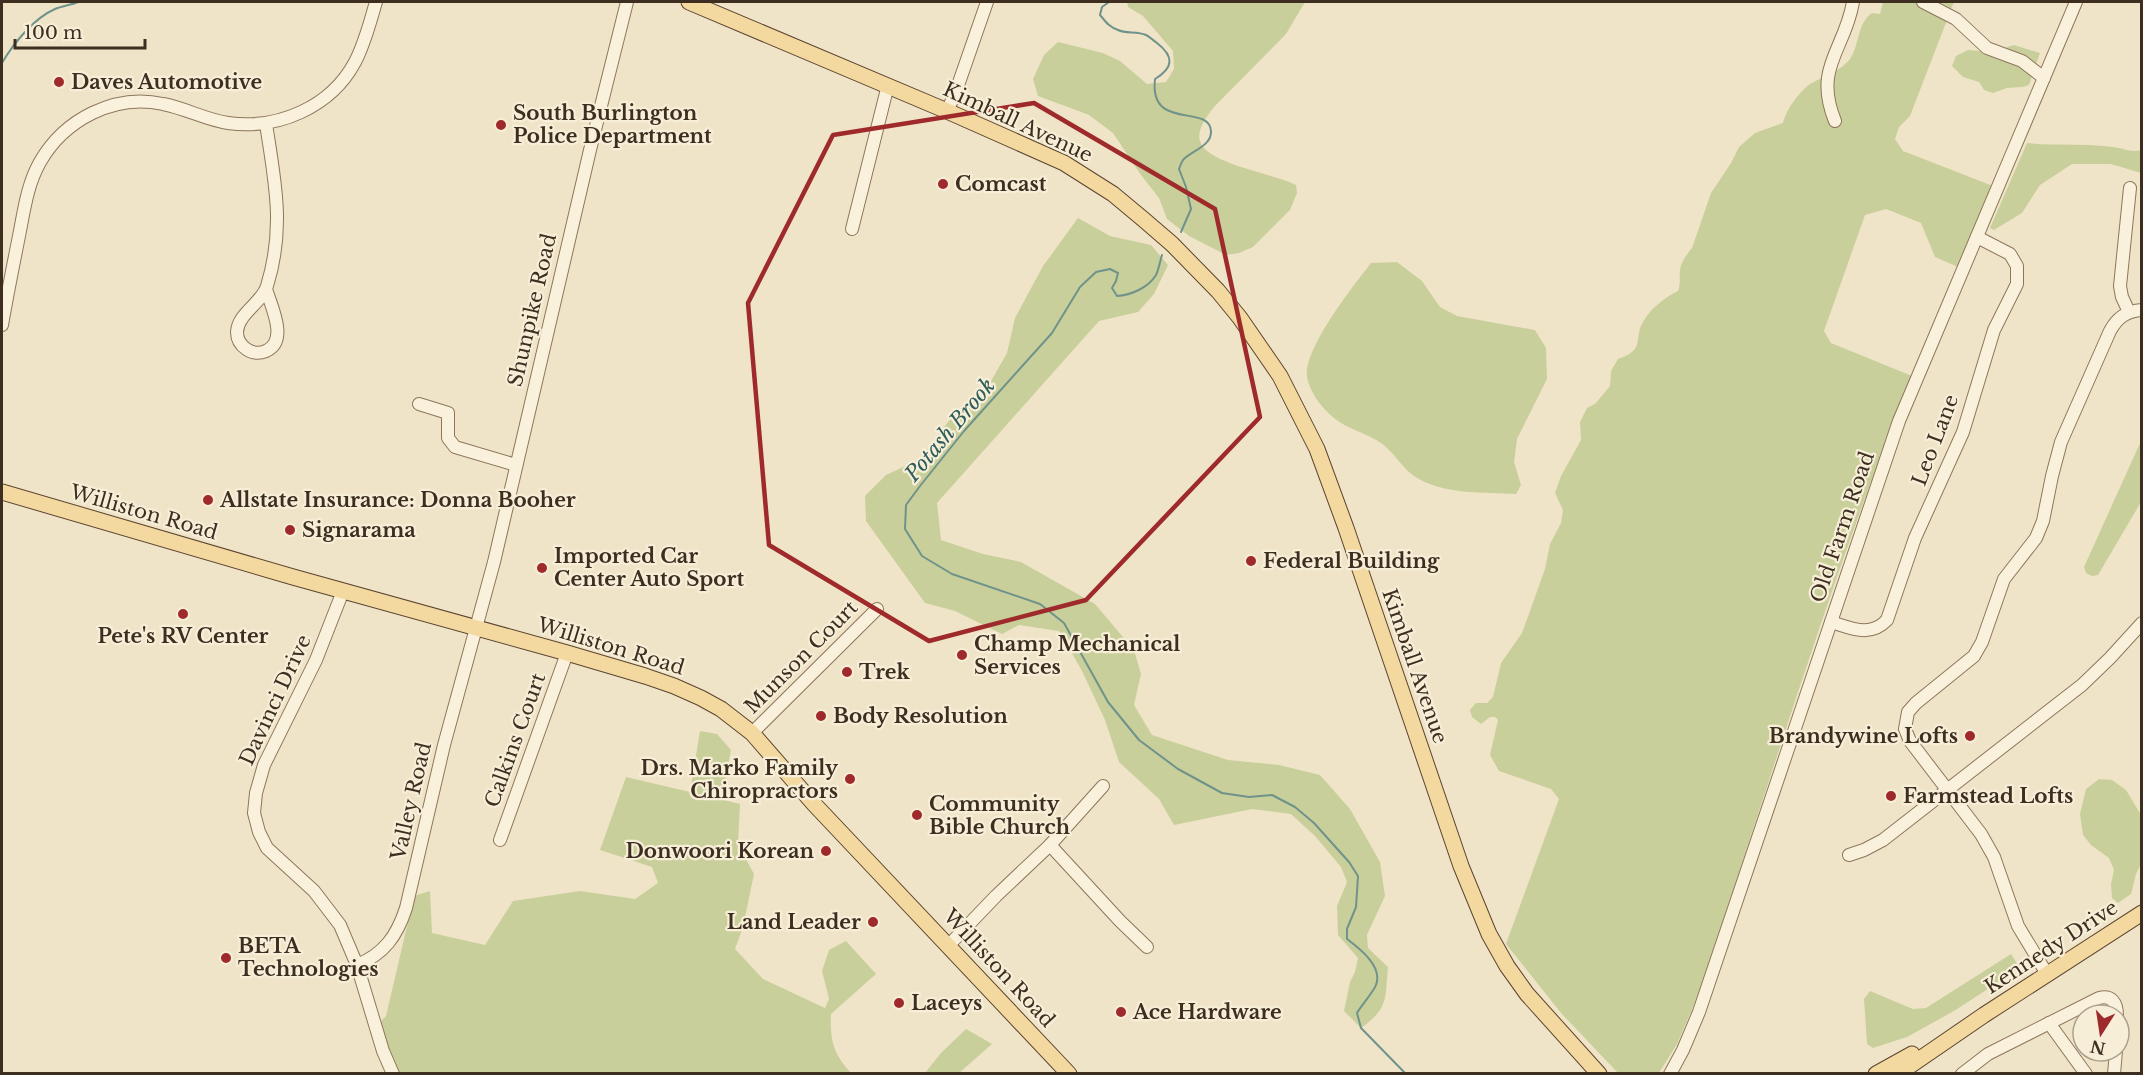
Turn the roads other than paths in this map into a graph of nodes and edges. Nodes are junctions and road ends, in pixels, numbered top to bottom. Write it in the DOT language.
graph roads {
  1 [pos="376,2"];
  2 [pos="627,2"];
  3 [pos="689,2"];
  4 [pos="987,2"];
  5 [pos="1923,2"];
  6 [pos="2076,2"];
  7 [pos="1854,5"];
  8 [pos="2044,78"];
  9 [pos="888,86"];
  10 [pos="947,111"];
  11 [pos="1835,121"];
  12 [pos="266,124"];
  13 [pos="2130,188"];
  14 [pos="852,229"];
  15 [pos="1977,237"];
  16 [pos="266,289"];
  17 [pos="2135,311"];
  18 [pos="2,326"];
  19 [pos="419,404"];
  20 [pos="516,465"];
  21 [pos="2,492"];
  22 [pos="343,591"];
  23 [pos="877,609"];
  24 [pos="1831,621"];
  25 [pos="2142,623"];
  26 [pos="476,627"];
  27 [pos="567,652"];
  28 [pos="752,733"];
  29 [pos="1103,786"];
  30 [pos="1948,790"];
  31 [pos="500,840"];
  32 [pos="1050,845"];
  33 [pos="1849,855"];
  34 [pos="2142,913"];
  35 [pos="949,945"];
  36 [pos="1147,947"];
  37 [pos="357,965"];
  38 [pos="2047,974"];
  39 [pos="2091,1003"];
  40 [pos="2114,1003"];
  41 [pos="2071,1012"];
  42 [pos="1984,1015"];
  43 [pos="2049,1023"];
  44 [pos="393,1074"];
  45 [pos="1069,1074"];
  46 [pos="1599,1074"];
  47 [pos="1670,1074"];
  48 [pos="1876,1074"];
  49 [pos="1898,1074"];
  50 [pos="1962,1074"];
  51 [pos="2086,1074"];
  1 -- 12 [label="street"];
  2 -- 20 [label="street, Shunpike Road"];
  3 -- 9 [label="main road, Kimball Avenue"];
  4 -- 10 [label="street"];
  5 -- 8 [label="street"];
  6 -- 8 [label="street, Old Farm Road"];
  7 -- 11 [label="street"];
  8 -- 15 [label="street, Old Farm Road"];
  9 -- 10 [label="main road, Kimball Avenue"];
  9 -- 14 [label="street"];
  10 -- 46 [label="main road, Kimball Avenue"];
  12 -- 16 [label="street"];
  12 -- 18 [label="street"];
  13 -- 17 [label="street"];
  15 -- 24 [label="street, Old Farm Road"];
  15 -- 24 [label="street, Leo Lane"];
  16 -- 16 [label="street"];
  17 -- 30 [label="street"];
  19 -- 20 [label="street"];
  20 -- 26 [label="street, Shunpike Road"];
  21 -- 22 [label="main road, Williston Road"];
  22 -- 26 [label="main road, Williston Road"];
  22 -- 37 [label="street, Davinci Drive"];
  23 -- 28 [label="street, Munson Court"];
  24 -- 47 [label="street, Old Farm Road"];
  25 -- 30 [label="street"];
  26 -- 27 [label="main road, Williston Road"];
  26 -- 37 [label="street, Valley Road"];
  27 -- 28 [label="main road, Williston Road"];
  27 -- 31 [label="street, Calkins Court"];
  28 -- 35 [label="main road, Williston Road"];
  29 -- 32 [label="street"];
  30 -- 33 [label="street"];
  30 -- 38 [label="street"];
  32 -- 35 [label="street"];
  32 -- 36 [label="street"];
  34 -- 38 [label="main road, Kennedy Drive"];
  35 -- 45 [label="main road, Williston Road"];
  37 -- 44 [label="street, Davinci Drive"];
  38 -- 42 [label="main road, Kennedy Drive"];
  39 -- 40 [label="street"];
  41 -- 43 [label="street"];
  42 -- 48 [label="main road, Kennedy Drive"];
  42 -- 49 [label="main road, Kennedy Drive"];
  43 -- 50 [label="street"];
  43 -- 51 [label="street"];
}
